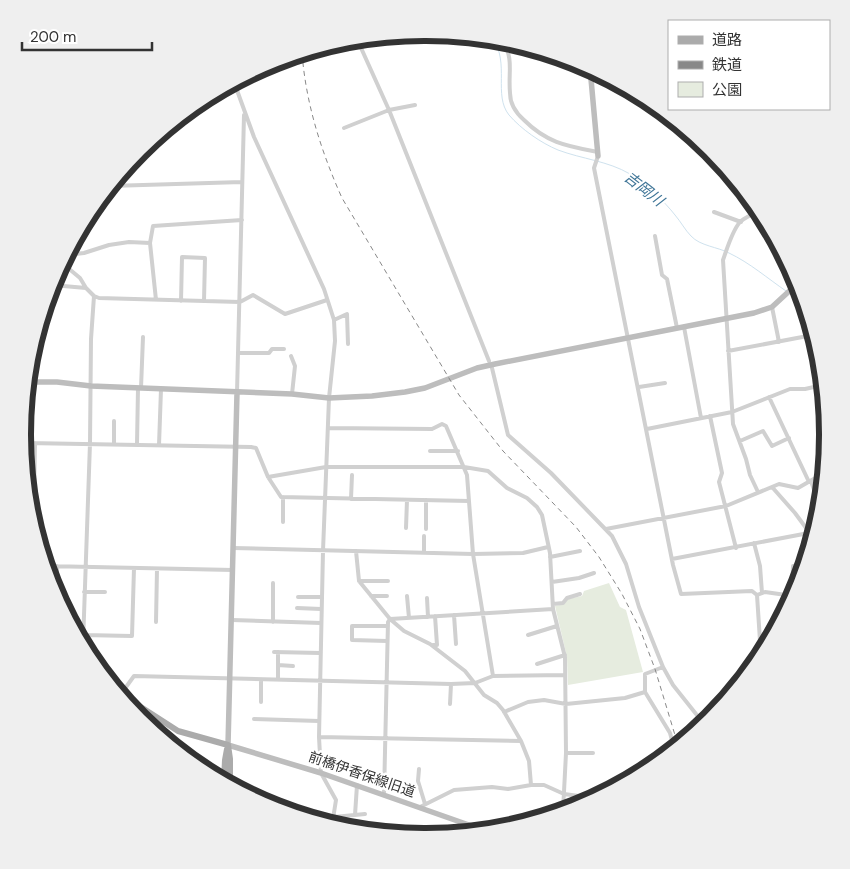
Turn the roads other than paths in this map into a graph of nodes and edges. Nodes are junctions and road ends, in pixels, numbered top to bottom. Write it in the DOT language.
graph roads {
  1 [pos="360,46"];
  2 [pos="505,49"];
  3 [pos="591,77"];
  4 [pos="237,89"];
  5 [pos="415,105"];
  6 [pos="389,110"];
  7 [pos="245,113"];
  8 [pos="344,128"];
  9 [pos="598,154"];
  10 [pos="242,182"];
  11 [pos="120,186"];
  12 [pos="714,212"];
  13 [pos="752,215"];
  14 [pos="242,220"];
  15 [pos="741,222"];
  16 [pos="655,236"];
  17 [pos="150,243"];
  18 [pos="76,253"];
  19 [pos="68,268"];
  20 [pos="60,286"];
  21 [pos="86,288"];
  22 [pos="791,289"];
  23 [pos="94,296"];
  24 [pos="156,300"];
  25 [pos="327,300"];
  26 [pos="181,301"];
  27 [pos="204,301"];
  28 [pos="240,302"];
  29 [pos="772,307"];
  30 [pos="726,319"];
  31 [pos="334,320"];
  32 [pos="681,328"];
  33 [pos="806,336"];
  34 [pos="143,337"];
  35 [pos="629,337"];
  36 [pos="779,342"];
  37 [pos="348,344"];
  38 [pos="284,349"];
  39 [pos="728,351"];
  40 [pos="238,353"];
  41 [pos="291,356"];
  42 [pos="489,361"];
  43 [pos="492,368"];
  44 [pos="35,382"];
  45 [pos="665,383"];
  46 [pos="91,386"];
  47 [pos="639,387"];
  48 [pos="815,387"];
  49 [pos="140,388"];
  50 [pos="161,389"];
  51 [pos="237,393"];
  52 [pos="292,394"];
  53 [pos="769,397"];
  54 [pos="329,398"];
  55 [pos="732,412"];
  56 [pos="710,416"];
  57 [pos="701,418"];
  58 [pos="114,421"];
  59 [pos="328,428"];
  60 [pos="647,429"];
  61 [pos="789,438"];
  62 [pos="740,441"];
  63 [pos="31,443"];
  64 [pos="35,443"];
  65 [pos="90,443"];
  66 [pos="114,444"];
  67 [pos="137,444"];
  68 [pos="159,445"];
  69 [pos="236,447"];
  70 [pos="430,451"];
  71 [pos="458,451"];
  72 [pos="326,467"];
  73 [pos="464,467"];
  74 [pos="352,475"];
  75 [pos="268,477"];
  76 [pos="816,478"];
  77 [pos="34,480"];
  78 [pos="810,481"];
  79 [pos="772,487"];
  80 [pos="758,492"];
  81 [pos="814,492"];
  82 [pos="283,497"];
  83 [pos="326,498"];
  84 [pos="351,499"];
  85 [pos="407,500"];
  86 [pos="426,500"];
  87 [pos="469,501"];
  88 [pos="726,506"];
  89 [pos="664,519"];
  90 [pos="283,522"];
  91 [pos="807,527"];
  92 [pos="406,528"];
  93 [pos="606,529"];
  94 [pos="426,530"];
  95 [pos="806,533"];
  96 [pos="424,536"];
  97 [pos="754,543"];
  98 [pos="548,547"];
  99 [pos="233,548"];
  100 [pos="736,548"];
  101 [pos="323,551"];
  102 [pos="356,551"];
  103 [pos="580,551"];
  104 [pos="424,553"];
  105 [pos="473,554"];
  106 [pos="550,557"];
  107 [pos="672,559"];
  108 [pos="54,566"];
  109 [pos="57,566"];
  110 [pos="85,567"];
  111 [pos="134,568"];
  112 [pos="157,569"];
  113 [pos="233,570"];
  114 [pos="594,573"];
  115 [pos="57,574"];
  116 [pos="359,581"];
  117 [pos="388,581"];
  118 [pos="552,582"];
  119 [pos="273,583"];
  120 [pos="84,592"];
  121 [pos="105,592"];
  122 [pos="762,593"];
  123 [pos="580,594"];
  124 [pos="757,595"];
  125 [pos="784,595"];
  126 [pos="371,596"];
  127 [pos="386,596"];
  128 [pos="407,596"];
  129 [pos="298,597"];
  130 [pos="322,597"];
  131 [pos="427,598"];
  132 [pos="553,606"];
  133 [pos="297,608"];
  134 [pos="321,609"];
  135 [pos="483,614"];
  136 [pos="454,615"];
  137 [pos="436,616"];
  138 [pos="428,617"];
  139 [pos="409,618"];
  140 [pos="390,619"];
  141 [pos="232,620"];
  142 [pos="156,622"];
  143 [pos="273,622"];
  144 [pos="321,624"];
  145 [pos="388,626"];
  146 [pos="557,626"];
  147 [pos="83,629"];
  148 [pos="87,635"];
  149 [pos="528,635"];
  150 [pos="760,640"];
  151 [pos="387,641"];
  152 [pos="456,644"];
  153 [pos="432,645"];
  154 [pos="320,653"];
  155 [pos="564,656"];
  156 [pos="537,664"];
  157 [pos="278,665"];
  158 [pos="292,666"];
  159 [pos="663,667"];
  160 [pos="566,675"];
  161 [pos="493,676"];
  162 [pos="230,680"];
  163 [pos="261,680"];
  164 [pos="278,680"];
  165 [pos="320,681"];
  166 [pos="386,682"];
  167 [pos="475,683"];
  168 [pos="451,684"];
  169 [pos="124,688"];
  170 [pos="645,692"];
  171 [pos="261,702"];
  172 [pos="450,704"];
  173 [pos="566,704"];
  174 [pos="142,708"];
  175 [pos="504,712"];
  176 [pos="699,717"];
  177 [pos="254,719"];
  178 [pos="319,721"];
  179 [pos="319,737"];
  180 [pos="385,738"];
  181 [pos="521,741"];
  182 [pos="672,741"];
  183 [pos="228,745"];
  184 [pos="566,753"];
  185 [pos="593,753"];
  186 [pos="418,769"];
  187 [pos="321,773"];
  188 [pos="227,774"];
  189 [pos="356,785"];
  190 [pos="531,785"];
  191 [pos="564,794"];
  192 [pos="384,795"];
  193 [pos="580,796"];
  194 [pos="563,803"];
  195 [pos="422,806"];
  196 [pos="365,814"];
  197 [pos="355,815"];
  198 [pos="334,817"];
  199 [pos="470,825"];
  1 -- 6 [label="street"];
  2 -- 9 [label="street"];
  3 -- 9 [label="street"];
  4 -- 7 [label="street"];
  5 -- 6 [label="street"];
  6 -- 8 [label="street"];
  6 -- 42 [label="street"];
  7 -- 10 [label="street"];
  7 -- 25 [label="street"];
  9 -- 35 [label="street"];
  10 -- 11 [label="street"];
  10 -- 14 [label="street"];
  12 -- 15 [label="street"];
  13 -- 15 [label="street"];
  14 -- 17 [label="street"];
  14 -- 28 [label="street"];
  15 -- 30 [label="street"];
  16 -- 32 [label="street"];
  17 -- 18 [label="street"];
  17 -- 24 [label="street"];
  19 -- 21 [label="street"];
  20 -- 21 [label="street"];
  21 -- 23 [label="street"];
  22 -- 29 [label="street"];
  23 -- 24 [label="street"];
  23 -- 46 [label="street"];
  24 -- 26 [label="street"];
  25 -- 28 [label="street"];
  25 -- 31 [label="street"];
  26 -- 27 [label="street"];
  26 -- 27 [label="street"];
  27 -- 28 [label="street"];
  28 -- 40 [label="street"];
  29 -- 30 [label="street"];
  29 -- 36 [label="street"];
  30 -- 32 [label="street"];
  30 -- 39 [label="street"];
  31 -- 37 [label="street"];
  31 -- 54 [label="street"];
  32 -- 35 [label="street"];
  32 -- 57 [label="street"];
  33 -- 36 [label="street"];
  34 -- 49 [label="street"];
  35 -- 47 [label="street"];
  35 -- 54 [label="street"];
  36 -- 39 [label="street"];
  38 -- 40 [label="street"];
  39 -- 55 [label="street"];
  40 -- 51 [label="street"];
  41 -- 52 [label="street"];
  43 -- 93 [label="street"];
  44 -- 46 [label="street"];
  45 -- 47 [label="street"];
  46 -- 49 [label="street"];
  46 -- 65 [label="street"];
  47 -- 60 [label="street"];
  48 -- 53 [label="street"];
  49 -- 50 [label="street"];
  49 -- 67 [label="street"];
  50 -- 51 [label="street"];
  50 -- 68 [label="street"];
  51 -- 52 [label="street"];
  51 -- 69 [label="street"];
  52 -- 54 [label="street"];
  53 -- 55 [label="street"];
  53 -- 61 [label="street"];
  54 -- 59 [label="street"];
  55 -- 56 [label="street"];
  55 -- 62 [label="street"];
  56 -- 57 [label="street"];
  56 -- 88 [label="street"];
  57 -- 60 [label="street"];
  58 -- 66 [label="street"];
  59 -- 71 [label="street"];
  59 -- 72 [label="street"];
  60 -- 89 [label="street"];
  61 -- 62 [label="street"];
  61 -- 78 [label="street"];
  62 -- 80 [label="street"];
  63 -- 64 [label="street"];
  64 -- 65 [label="street"];
  64 -- 77 [label="street"];
  65 -- 66 [label="street"];
  65 -- 110 [label="street"];
  66 -- 67 [label="street"];
  67 -- 68 [label="street"];
  68 -- 69 [label="street"];
  69 -- 75 [label="street"];
  69 -- 99 [label="street"];
  70 -- 71 [label="street"];
  71 -- 73 [label="street"];
  72 -- 73 [label="street"];
  72 -- 75 [label="street"];
  72 -- 83 [label="street"];
  73 -- 87 [label="street"];
  73 -- 98 [label="street"];
  74 -- 84 [label="street"];
  75 -- 82 [label="street"];
  76 -- 78 [label="street"];
  78 -- 79 [label="street"];
  78 -- 81 [label="street"];
  79 -- 80 [label="street"];
  79 -- 91 [label="street"];
  80 -- 88 [label="street"];
  82 -- 83 [label="street"];
  82 -- 90 [label="street"];
  83 -- 84 [label="street"];
  83 -- 101 [label="street"];
  84 -- 85 [label="street"];
  85 -- 86 [label="street"];
  85 -- 92 [label="street"];
  86 -- 87 [label="street"];
  86 -- 94 [label="street"];
  87 -- 105 [label="street"];
  88 -- 89 [label="street"];
  88 -- 100 [label="street"];
  89 -- 93 [label="street"];
  89 -- 107 [label="street"];
  93 -- 159 [label="street"];
  95 -- 97 [label="street"];
  96 -- 104 [label="street"];
  97 -- 100 [label="street"];
  97 -- 122 [label="street"];
  98 -- 105 [label="street"];
  98 -- 106 [label="street"];
  99 -- 101 [label="street"];
  99 -- 113 [label="street"];
  100 -- 107 [label="street"];
  101 -- 102 [label="street"];
  101 -- 130 [label="street"];
  102 -- 104 [label="street"];
  102 -- 116 [label="street"];
  103 -- 106 [label="street"];
  104 -- 105 [label="street"];
  105 -- 135 [label="street"];
  106 -- 118 [label="street"];
  107 -- 124 [label="street"];
  108 -- 109 [label="street"];
  109 -- 110 [label="street"];
  109 -- 115 [label="street"];
  110 -- 111 [label="street"];
  110 -- 120 [label="street"];
  111 -- 112 [label="street"];
  111 -- 148 [label="street"];
  112 -- 113 [label="street"];
  112 -- 142 [label="street"];
  113 -- 141 [label="street"];
  114 -- 118 [label="street"];
  116 -- 117 [label="street"];
  116 -- 126 [label="street"];
  118 -- 132 [label="street"];
  119 -- 143 [label="street"];
  120 -- 121 [label="street"];
  120 -- 147 [label="street"];
  122 -- 124 [label="street"];
  122 -- 125 [label="street"];
  123 -- 132 [label="street"];
  124 -- 150 [label="street"];
  126 -- 127 [label="street"];
  126 -- 140 [label="street"];
  128 -- 139 [label="street"];
  129 -- 130 [label="street"];
  130 -- 134 [label="street"];
  131 -- 138 [label="street"];
  132 -- 135 [label="street"];
  132 -- 146 [label="street"];
  133 -- 134 [label="street"];
  134 -- 144 [label="street"];
  135 -- 136 [label="street"];
  135 -- 161 [label="street"];
  136 -- 137 [label="street"];
  136 -- 152 [label="street"];
  137 -- 138 [label="street"];
  137 -- 153 [label="street"];
  138 -- 139 [label="street"];
  139 -- 140 [label="street"];
  140 -- 145 [label="street"];
  140 -- 153 [label="street"];
  141 -- 143 [label="street"];
  141 -- 162 [label="street"];
  143 -- 144 [label="street"];
  144 -- 154 [label="street"];
  145 -- 151 [label="street"];
  145 -- 151 [label="street"];
  146 -- 149 [label="street"];
  146 -- 155 [label="street"];
  151 -- 166 [label="street"];
  153 -- 167 [label="street"];
  154 -- 157 [label="street"];
  154 -- 165 [label="street"];
  155 -- 156 [label="street"];
  155 -- 160 [label="street"];
  157 -- 158 [label="street"];
  157 -- 164 [label="street"];
  159 -- 170 [label="street"];
  159 -- 176 [label="street"];
  160 -- 161 [label="street"];
  160 -- 173 [label="street"];
  161 -- 167 [label="street"];
  162 -- 163 [label="street"];
  162 -- 169 [label="street"];
  162 -- 183 [label="street"];
  163 -- 164 [label="street"];
  163 -- 171 [label="street"];
  164 -- 165 [label="street"];
  165 -- 166 [label="street"];
  165 -- 178 [label="street"];
  166 -- 168 [label="street"];
  166 -- 180 [label="street"];
  167 -- 168 [label="street"];
  167 -- 175 [label="street"];
  168 -- 172 [label="street"];
  170 -- 173 [label="street"];
  170 -- 182 [label="street"];
  173 -- 175 [label="street"];
  173 -- 184 [label="street"];
  174 -- 183 [label="main road"];
  175 -- 181 [label="street"];
  177 -- 178 [label="street"];
  178 -- 179 [label="street"];
  179 -- 180 [label="street"];
  179 -- 187 [label="street"];
  180 -- 181 [label="street"];
  180 -- 192 [label="street"];
  181 -- 190 [label="street"];
  183 -- 187 [label="street, 前橋伊香保線旧道"];
  183 -- 188 [label="main road"];
  184 -- 185 [label="street"];
  184 -- 191 [label="street"];
  186 -- 195 [label="street"];
  187 -- 189 [label="street, 前橋伊香保線旧道"];
  187 -- 198 [label="street"];
  189 -- 192 [label="street, 前橋伊香保線旧道"];
  189 -- 197 [label="street"];
  190 -- 191 [label="street"];
  190 -- 195 [label="street"];
  191 -- 193 [label="street"];
  191 -- 194 [label="street"];
  192 -- 195 [label="street, 前橋伊香保線旧道"];
  195 -- 199 [label="street, 前橋伊香保線旧道"];
  196 -- 197 [label="street"];
  197 -- 198 [label="street"];
}
